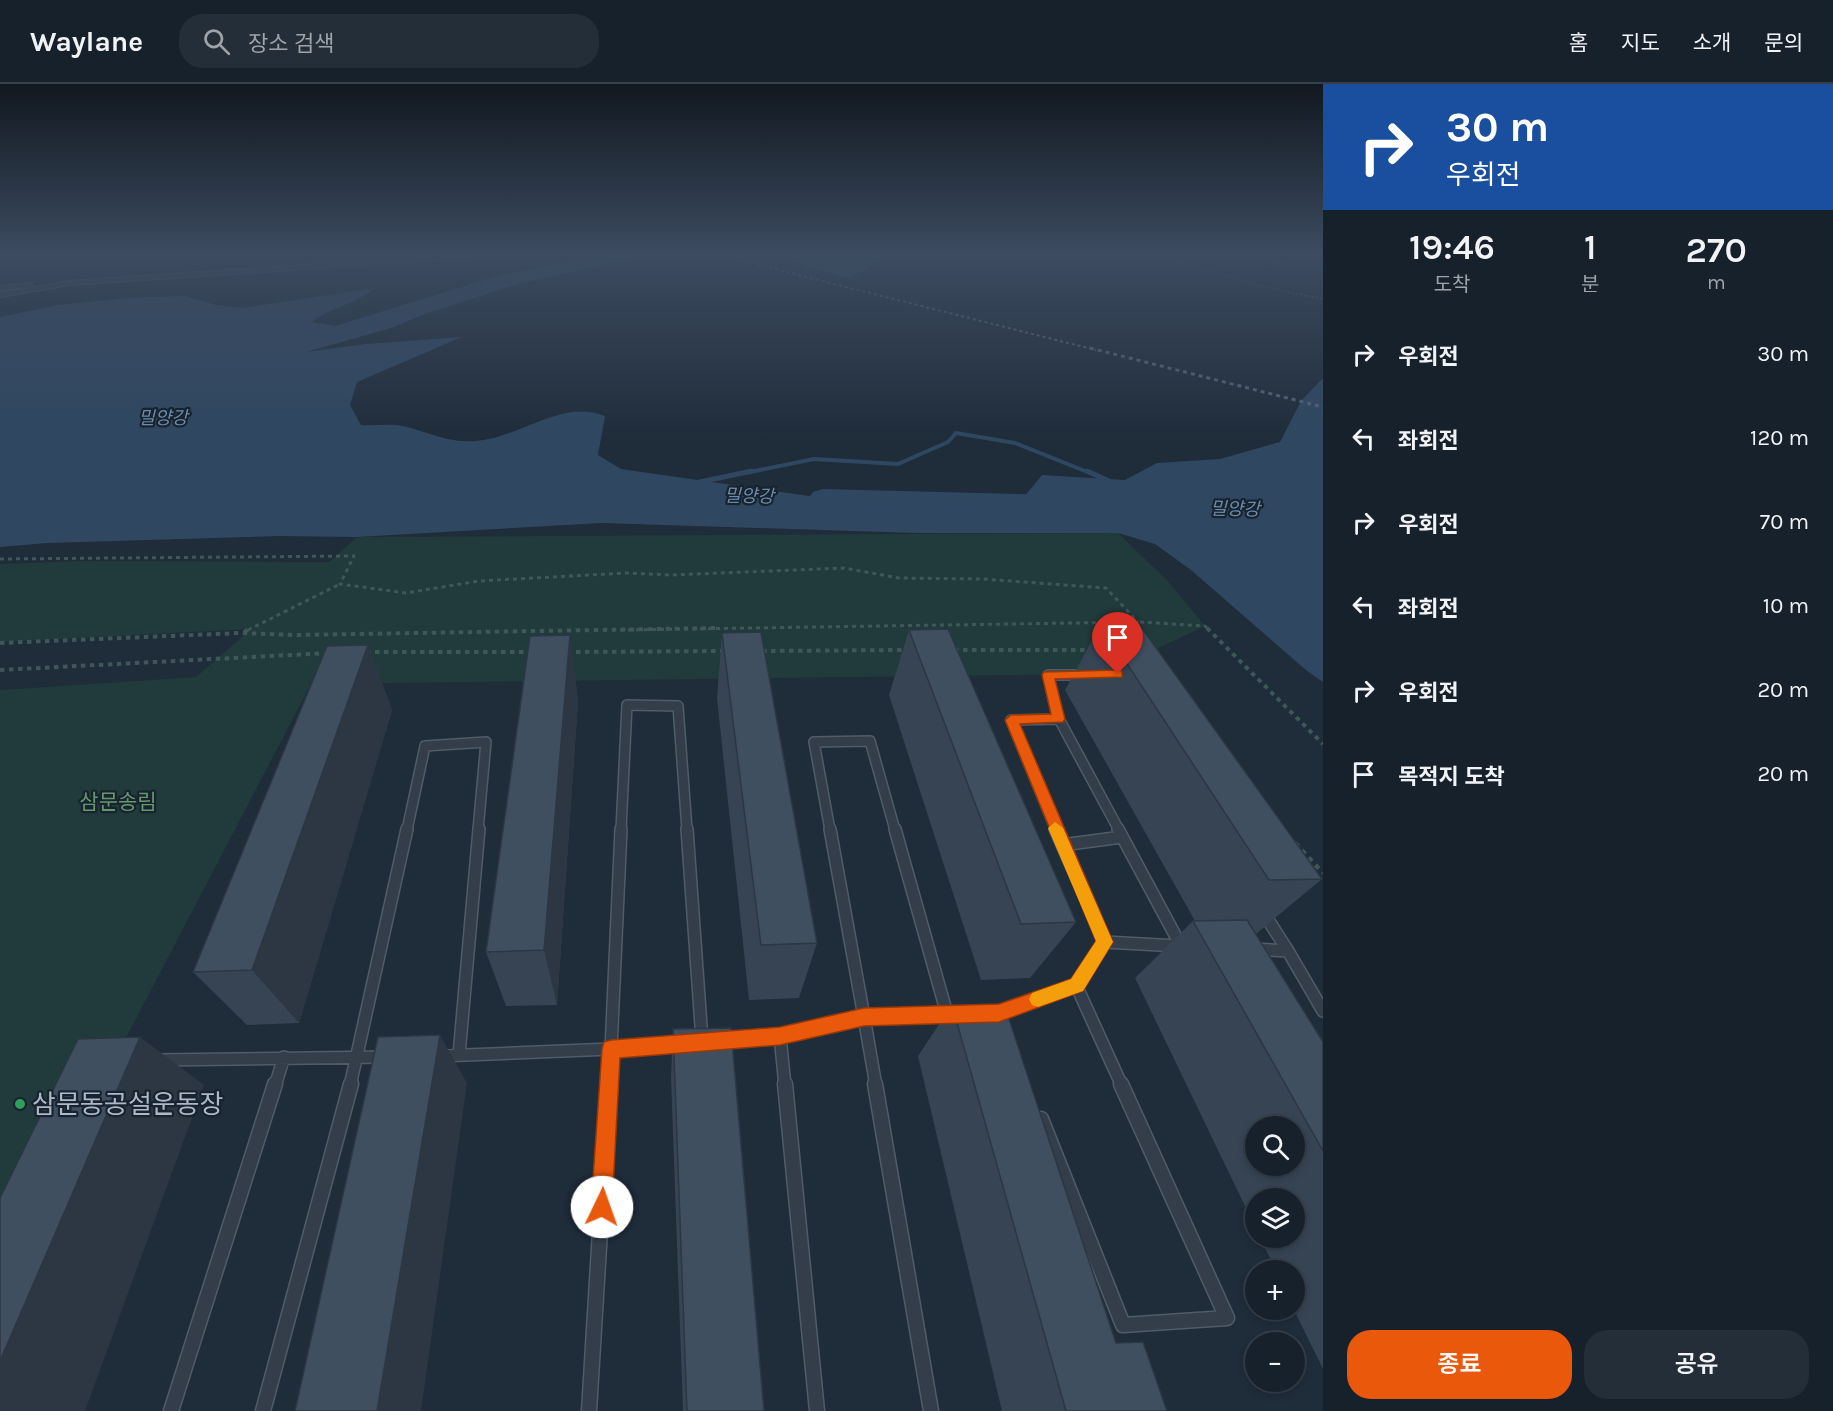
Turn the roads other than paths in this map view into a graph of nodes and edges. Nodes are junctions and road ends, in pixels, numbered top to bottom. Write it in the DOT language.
graph roads {
  1 [pos="1093,675"];
  2 [pos="1059,719"];
  3 [pos="1122,837"];
  4 [pos="1062,845"];
  5 [pos="1257,902"];
  6 [pos="1105,942"];
  7 [pos="1240,948"];
  8 [pos="1288,951"];
  9 [pos="1077,985"];
  10 [pos="1323,1011"];
  11 [pos="946,1014"];
  12 [pos="968,1014"];
  13 [pos="864,1017"];
  14 [pos="1008,1035"];
  15 [pos="780,1036"];
  16 [pos="703,1044"];
  17 [pos="611,1049"];
  18 [pos="459,1055"];
  19 [pos="403,1056"];
  20 [pos="426,1056"];
  21 [pos="358,1057"];
  22 [pos="284,1058"];
  23 [pos="148,1060"];
  24 [pos="1035,1102"];
  25 [pos="171,1411"];
  26 [pos="263,1411"];
  27 [pos="589,1411"];
  28 [pos="817,1411"];
  29 [pos="931,1411"];
  1 -- 2 [label="lane"];
  2 -- 3 [label="lane"];
  2 -- 4 [label="lane"];
  3 -- 4 [label="lane"];
  3 -- 6 [label="lane"];
  4 -- 6 [label="lane"];
  5 -- 8 [label="lane"];
  6 -- 9 [label="lane"];
  7 -- 8 [label="lane"];
  8 -- 10 [label="lane"];
  9 -- 14 [label="lane"];
  9 -- 24 [label="lane"];
  11 -- 12 [label="lane"];
  11 -- 13 [label="lane"];
  11 -- 13 [label="lane"];
  13 -- 15 [label="lane"];
  13 -- 29 [label="lane"];
  15 -- 16 [label="lane"];
  15 -- 28 [label="lane"];
  16 -- 17 [label="lane"];
  16 -- 17 [label="lane"];
  17 -- 18 [label="lane"];
  17 -- 27 [label="lane"];
  18 -- 20 [label="lane"];
  18 -- 21 [label="lane"];
  19 -- 21 [label="lane"];
  21 -- 22 [label="lane"];
  21 -- 26 [label="lane"];
  22 -- 23 [label="lane"];
  22 -- 25 [label="lane"];
}
